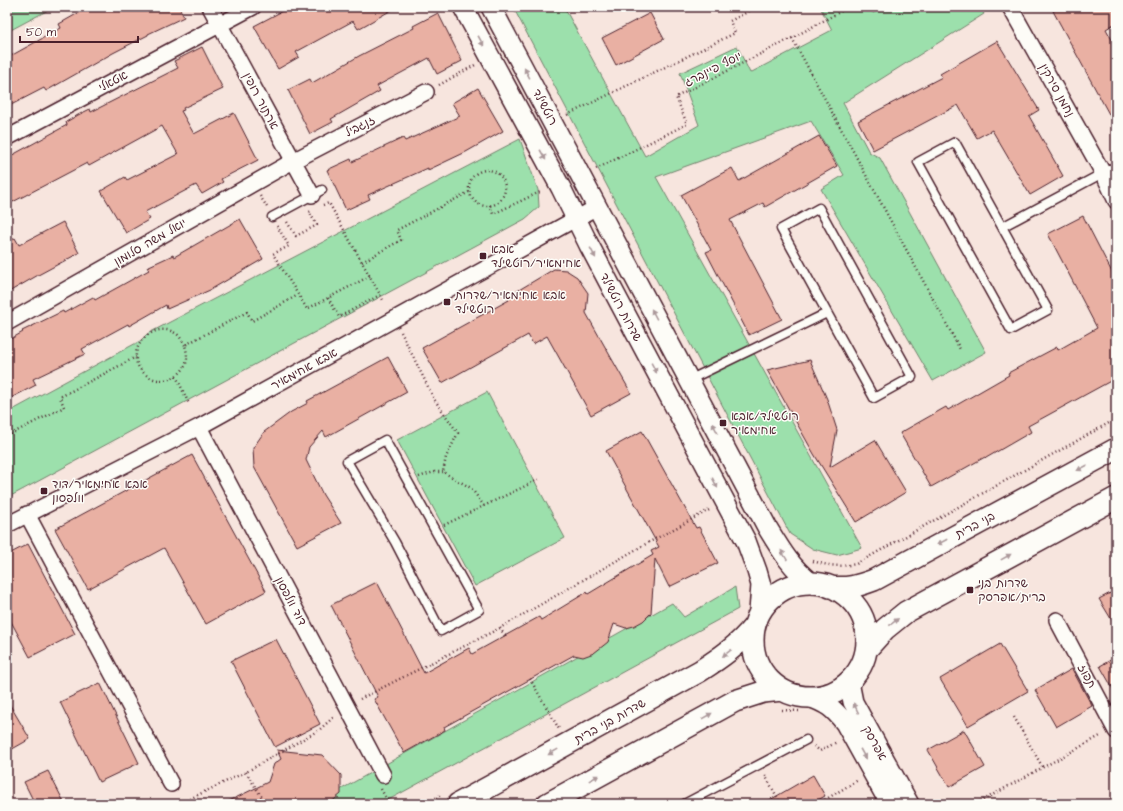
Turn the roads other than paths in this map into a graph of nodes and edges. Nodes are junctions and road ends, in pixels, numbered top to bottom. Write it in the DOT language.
graph roads {
  1 [pos="210,7"];
  2 [pos="252,7"];
  3 [pos="462,7"];
  4 [pos="491,7"];
  5 [pos="1010,7"];
  6 [pos="219,24"];
  7 [pos="426,92"];
  8 [pos="7,138"];
  9 [pos="293,161"];
  10 [pos="1110,169"];
  11 [pos="316,198"];
  12 [pos="1116,201"];
  13 [pos="597,207"];
  14 [pos="272,217"];
  15 [pos="576,218"];
  16 [pos="1002,227"];
  17 [pos="828,313"];
  18 [pos="7,323"];
  19 [pos="690,380"];
  20 [pos="199,427"];
  21 [pos="1116,449"];
  22 [pos="1116,498"];
  23 [pos="27,514"];
  24 [pos="7,525"];
  25 [pos="435,529"];
  26 [pos="820,585"];
  27 [pos="757,619"];
  28 [pos="1057,620"];
  29 [pos="866,650"];
  30 [pos="852,679"];
  31 [pos="781,700"];
  32 [pos="804,704"];
  33 [pos="1115,730"];
  34 [pos="806,740"];
  35 [pos="383,775"];
  36 [pos="171,784"];
  37 [pos="458,804"];
  38 [pos="547,804"];
  39 [pos="684,804"];
  40 [pos="890,804"];
  41 [pos="909,804"];
  1 -- 6 [label="street, ארתור רופין"];
  2 -- 6 [label="street, אטאלי"];
  3 -- 15 [label="street, שדרות רוטשילד, one-way"];
  13 -- 4 [label="street, רוטשילד, one-way"];
  5 -- 10 [label="street, נחמן סירקין"];
  6 -- 8 [label="street, אטאלי"];
  6 -- 9 [label="street, ארתור רופין"];
  7 -- 9 [label="street, זנגביל"];
  9 -- 11 [label="street, ארתור רופין"];
  9 -- 18 [label="street, יואל משה סלומון"];
  10 -- 12 [label="street, נחמן סירקין"];
  10 -- 16 [label="lane"];
  11 -- 14 [label="lane"];
  13 -- 15 [label="street, אבא אחימאיר"];
  19 -- 13 [label="street, one-way"];
  15 -- 20 [label="street, אבא אחימאיר"];
  15 -- 27 [label="street, שדרות רוטשילד, one-way"];
  16 -- 16 [label="lane"];
  17 -- 17 [label="lane"];
  17 -- 19 [label="lane"];
  26 -- 19 [label="street, one-way"];
  20 -- 23 [label="street, אבא אחימאיר"];
  20 -- 35 [label="street, דוד וולפסון"];
  21 -- 26 [label="main road, בני ברית, one-way"];
  29 -- 22 [label="main road, one-way"];
  23 -- 24 [label="street, אבא אחימאיר"];
  23 -- 36 [label="street"];
  25 -- 25 [label="lane"];
  26 -- 27 [label="main road"];
  26 -- 29 [label="main road"];
  27 -- 31 [label="main road"];
  27 -- 37 [label="main road, שדרות בני ברית, one-way"];
  28 -- 33 [label="street, תפוז"];
  29 -- 30 [label="main road"];
  30 -- 32 [label="main road"];
  41 -- 30 [label="street, אפרסק, one-way"];
  31 -- 32 [label="main road"];
  38 -- 31 [label="main road, one-way"];
  32 -- 40 [label="street, אפרסק, one-way"];
  34 -- 39 [label="lane"];
}
